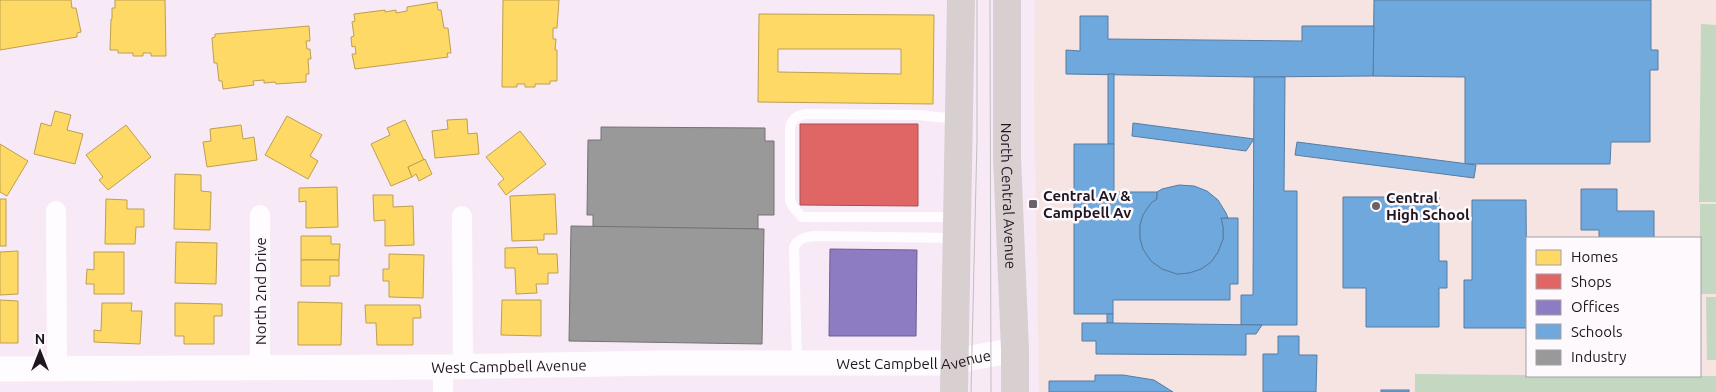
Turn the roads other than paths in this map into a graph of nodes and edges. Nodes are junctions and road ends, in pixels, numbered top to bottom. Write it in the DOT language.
graph roads {
  1 [pos="961,0"];
  2 [pos="1007,0"];
  3 [pos="960,119"];
  4 [pos="56,211"];
  5 [pos="260,215"];
  6 [pos="462,216"];
  7 [pos="956,228"];
  8 [pos="1015,350"];
  9 [pos="954,363"];
  10 [pos="797,364"];
  11 [pos="260,367"];
  12 [pos="453,367"];
  13 [pos="0,369"];
  14 [pos="56,370"];
  15 [pos="443,392"];
  16 [pos="954,392"];
  17 [pos="1015,392"];
  1 -- 3 [label="main road"];
  2 -- 8 [label="main road, North Central Avenue"];
  3 -- 7 [label="main road"];
  3 -- 7 [label="lane"];
  4 -- 14 [label="street"];
  5 -- 11 [label="street, North 2nd Drive"];
  6 -- 12 [label="street"];
  7 -- 9 [label="main road"];
  7 -- 10 [label="lane"];
  8 -- 9 [label="street, West Campbell Avenue"];
  8 -- 17 [label="main road, North Central Avenue"];
  9 -- 10 [label="street, West Campbell Avenue"];
  9 -- 16 [label="main road"];
  10 -- 12 [label="street, West Campbell Avenue"];
  11 -- 12 [label="street, West Campbell Avenue"];
  11 -- 14 [label="street, West Campbell Avenue"];
  12 -- 15 [label="street"];
  13 -- 14 [label="street, West Campbell Avenue"];
}
